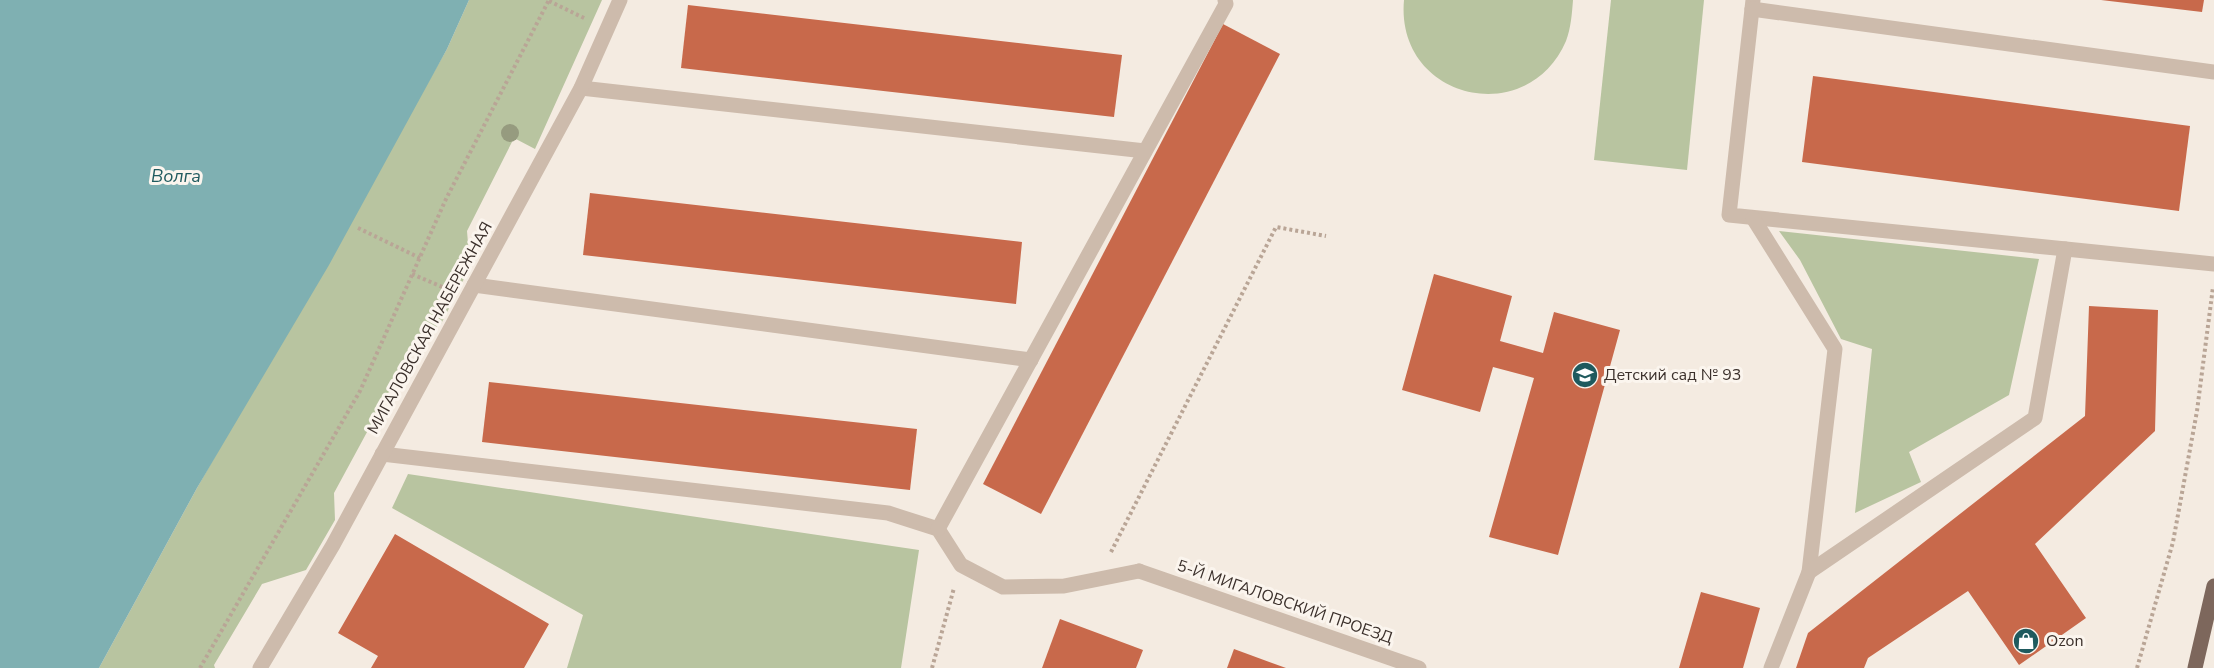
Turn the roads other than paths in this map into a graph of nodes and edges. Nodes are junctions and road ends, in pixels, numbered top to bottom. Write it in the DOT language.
graph roads {
  1 [pos="620,0"];
  2 [pos="1225,0"];
  3 [pos="1753,4"];
  4 [pos="2214,72"];
  5 [pos="581,88"];
  6 [pos="1145,151"];
  7 [pos="1753,218"];
  8 [pos="2065,249"];
  9 [pos="2214,264"];
  10 [pos="471,291"];
  11 [pos="1031,360"];
  12 [pos="382,454"];
  13 [pos="938,529"];
  14 [pos="1809,572"];
  15 [pos="2214,586"];
  16 [pos="260,668"];
  17 [pos="1419,668"];
  18 [pos="1771,668"];
  19 [pos="2195,668"];
  1 -- 5 [label="street, МИГАЛОВСКАЯ НАБЕРЕЖНАЯ"];
  2 -- 6 [label="street"];
  3 -- 4 [label="street"];
  3 -- 7 [label="street"];
  5 -- 6 [label="street"];
  5 -- 10 [label="street, МИГАЛОВСКАЯ НАБЕРЕЖНАЯ"];
  6 -- 11 [label="street"];
  7 -- 8 [label="street"];
  7 -- 14 [label="street"];
  8 -- 9 [label="street"];
  8 -- 14 [label="street"];
  10 -- 11 [label="street"];
  10 -- 12 [label="street, МИГАЛОВСКАЯ НАБЕРЕЖНАЯ"];
  11 -- 13 [label="street"];
  12 -- 13 [label="street"];
  12 -- 16 [label="street, МИГАЛОВСКАЯ НАБЕРЕЖНАЯ"];
  13 -- 17 [label="street, 5-Й МИГАЛОВСКИЙ ПРОЕЗД"];
  14 -- 18 [label="street"];
  15 -- 19 [label="main road"];
}
